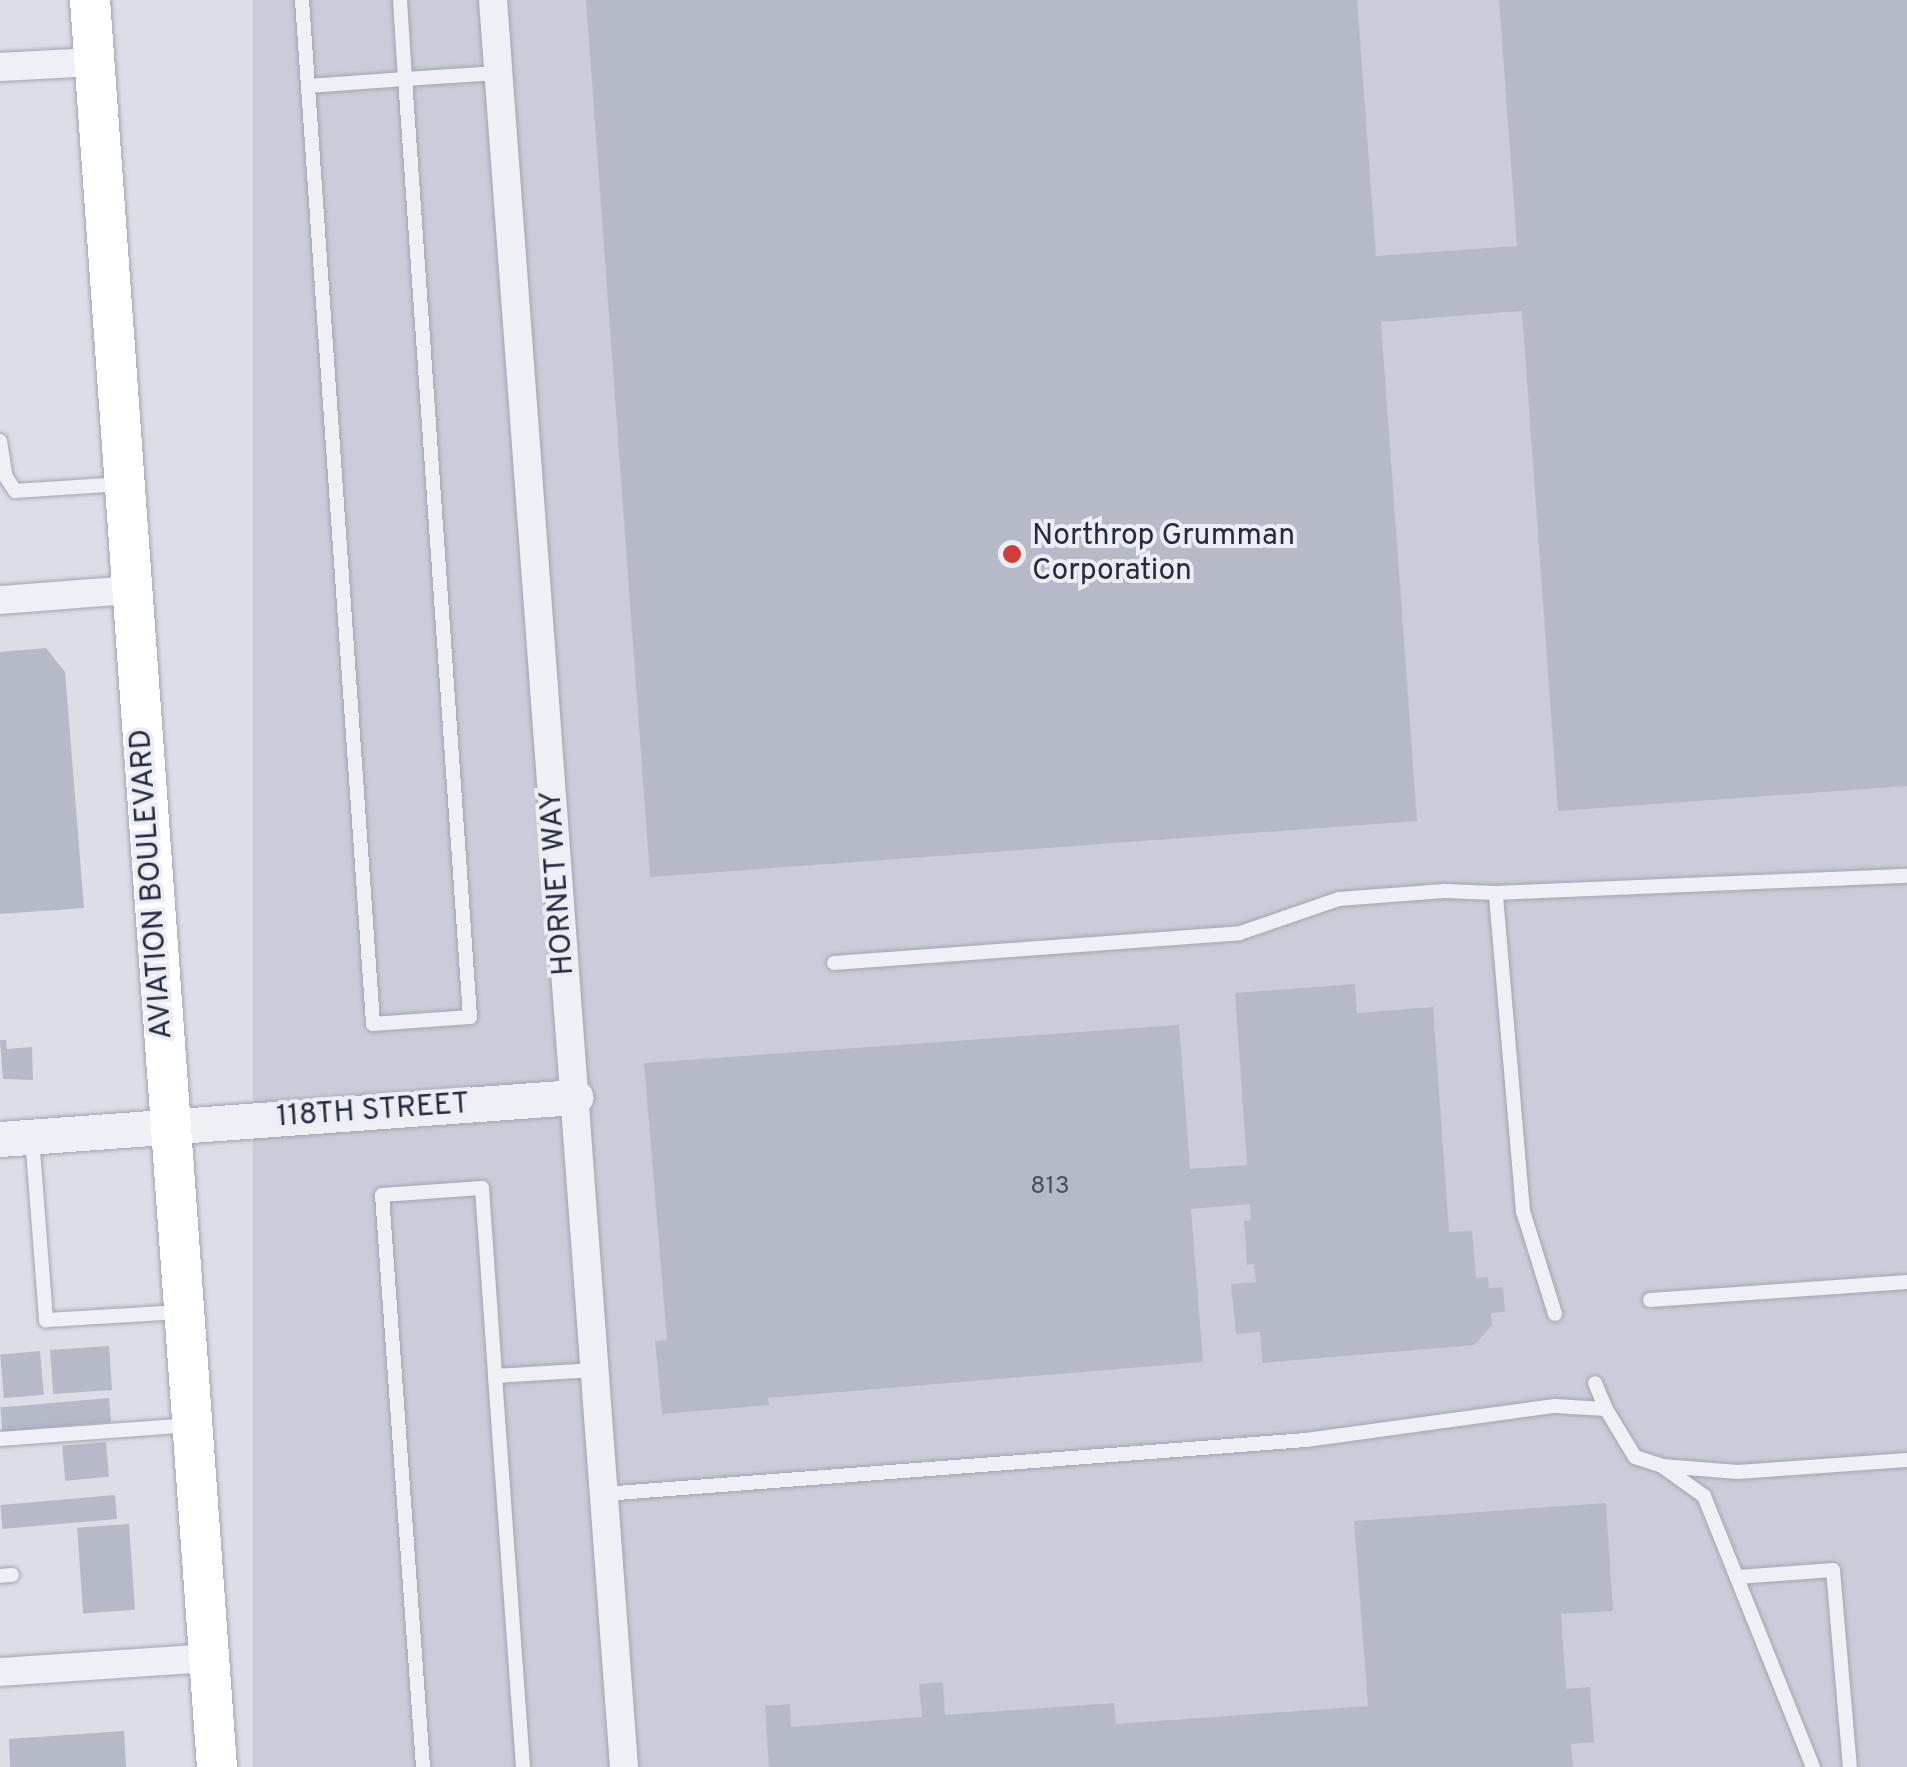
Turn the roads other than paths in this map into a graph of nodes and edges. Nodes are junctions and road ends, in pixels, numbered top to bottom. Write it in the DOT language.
graph roads {
  1 [pos="90,0"];
  2 [pos="302,0"];
  3 [pos="400,0"];
  4 [pos="493,0"];
  5 [pos="94,62"];
  6 [pos="0,67"];
  7 [pos="498,73"];
  8 [pos="406,78"];
  9 [pos="308,86"];
  10 [pos="0,441"];
  11 [pos="123,484"];
  12 [pos="131,590"];
  13 [pos="0,600"];
  14 [pos="1907,876"];
  15 [pos="1496,892"];
  16 [pos="834,963"];
  17 [pos="575,1097"];
  18 [pos="171,1127"];
  19 [pos="16,1138"];
  20 [pos="1907,1282"];
  21 [pos="1650,1300"];
  22 [pos="185,1312"];
  23 [pos="1555,1314"];
  24 [pos="595,1370"];
  25 [pos="495,1376"];
  26 [pos="1595,1383"];
  27 [pos="1606,1409"];
  28 [pos="192,1424"];
  29 [pos="0,1438"];
  30 [pos="1907,1460"];
  31 [pos="1662,1466"];
  32 [pos="604,1494"];
  33 [pos="1738,1577"];
  34 [pos="210,1658"];
  35 [pos="0,1672"];
  36 [pos="217,1767"];
  37 [pos="423,1767"];
  38 [pos="523,1767"];
  39 [pos="624,1767"];
  40 [pos="1813,1767"];
  41 [pos="1850,1767"];
  1 -- 5 [label="main road, AVIATION BOULEVARD"];
  2 -- 9 [label="lane"];
  3 -- 8 [label="lane"];
  4 -- 7 [label="street, HORNET WAY"];
  5 -- 6 [label="street"];
  5 -- 11 [label="main road, AVIATION BOULEVARD"];
  7 -- 8 [label="lane"];
  7 -- 17 [label="street, HORNET WAY"];
  8 -- 9 [label="lane"];
  8 -- 9 [label="lane"];
  10 -- 11 [label="lane"];
  11 -- 12 [label="main road, AVIATION BOULEVARD"];
  12 -- 13 [label="street"];
  12 -- 18 [label="main road, AVIATION BOULEVARD"];
  14 -- 15 [label="lane"];
  15 -- 16 [label="lane"];
  15 -- 23 [label="lane"];
  17 -- 18 [label="street, 118TH STREET"];
  17 -- 24 [label="street, HORNET WAY"];
  18 -- 19 [label="street, 118TH STREET"];
  18 -- 22 [label="main road, AVIATION BOULEVARD"];
  19 -- 22 [label="lane"];
  20 -- 21 [label="lane"];
  22 -- 28 [label="main road, AVIATION BOULEVARD"];
  24 -- 25 [label="lane"];
  24 -- 32 [label="street, HORNET WAY"];
  25 -- 37 [label="lane"];
  25 -- 38 [label="lane"];
  26 -- 27 [label="lane"];
  27 -- 31 [label="lane"];
  27 -- 32 [label="lane"];
  28 -- 29 [label="lane"];
  28 -- 34 [label="main road, AVIATION BOULEVARD"];
  30 -- 31 [label="lane"];
  31 -- 33 [label="lane"];
  32 -- 39 [label="street, HORNET WAY"];
  33 -- 40 [label="lane"];
  33 -- 41 [label="lane"];
  34 -- 35 [label="street"];
  34 -- 36 [label="main road, AVIATION BOULEVARD"];
}
